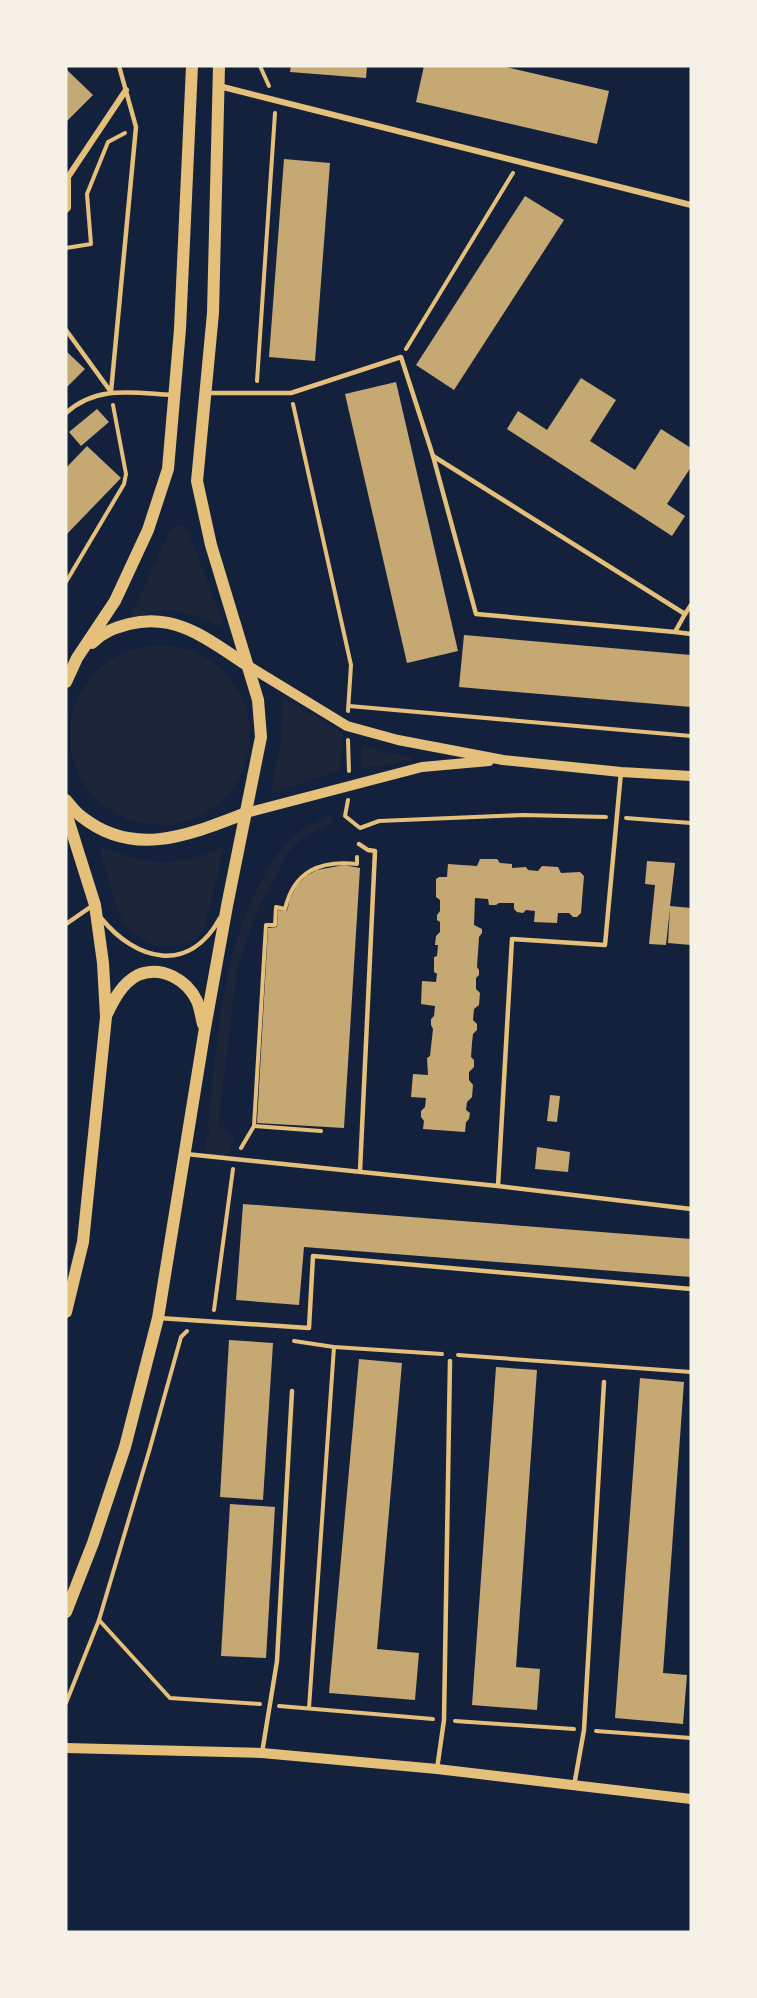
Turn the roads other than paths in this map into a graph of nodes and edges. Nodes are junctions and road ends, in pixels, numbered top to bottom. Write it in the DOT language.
graph roads {
  1 [pos="119,66"];
  2 [pos="192,66"];
  3 [pos="219,66"];
  4 [pos="218,86"];
  5 [pos="126,90"];
  6 [pos="691,205"];
  7 [pos="66,210"];
  8 [pos="66,330"];
  9 [pos="111,392"];
  10 [pos="204,393"];
  11 [pos="175,396"];
  12 [pos="66,413"];
  13 [pos="433,456"];
  14 [pos="691,605"];
  15 [pos="685,614"];
  16 [pos="675,632"];
  17 [pos="691,634"];
  18 [pos="77,658"];
  19 [pos="247,665"];
  20 [pos="66,682"];
  21 [pos="503,760"];
  22 [pos="621,772"];
  23 [pos="691,776"];
  24 [pos="66,800"];
  25 [pos="66,813"];
  26 [pos="246,813"];
  27 [pos="358,844"];
  28 [pos="227,906"];
  29 [pos="95,908"];
  30 [pos="66,924"];
  31 [pos="106,1017"];
  32 [pos="205,1028"];
  33 [pos="185,1154"];
  34 [pos="360,1171"];
  35 [pos="498,1186"];
  36 [pos="691,1209"];
  37 [pos="691,1289"];
  38 [pos="66,1312"];
  39 [pos="158,1318"];
  40 [pos="450,1361"];
  41 [pos="604,1382"];
  42 [pos="292,1391"];
  43 [pos="66,1612"];
  44 [pos="66,1748"];
  45 [pos="262,1753"];
  46 [pos="437,1768"];
  47 [pos="574,1786"];
  48 [pos="691,1799"];
  1 -- 5 [label="lane"];
  2 -- 11 [label="main road"];
  3 -- 4 [label="main road"];
  4 -- 6 [label="street"];
  4 -- 10 [label="main road"];
  5 -- 7 [label="street"];
  5 -- 9 [label="lane"];
  8 -- 9 [label="lane"];
  9 -- 11 [label="lane"];
  9 -- 12 [label="lane"];
  10 -- 13 [label="lane"];
  10 -- 19 [label="main road"];
  11 -- 18 [label="main road"];
  13 -- 15 [label="lane"];
  13 -- 16 [label="lane"];
  14 -- 15 [label="lane"];
  15 -- 16 [label="lane"];
  16 -- 17 [label="lane"];
  18 -- 19 [label="main road"];
  18 -- 20 [label="main road"];
  19 -- 21 [label="street"];
  19 -- 26 [label="main road"];
  21 -- 22 [label="street"];
  21 -- 26 [label="street"];
  22 -- 23 [label="street"];
  22 -- 35 [label="lane"];
  24 -- 26 [label="main road"];
  25 -- 29 [label="main road"];
  26 -- 28 [label="main road"];
  27 -- 34 [label="lane"];
  28 -- 29 [label="lane"];
  28 -- 32 [label="main road"];
  29 -- 30 [label="lane"];
  29 -- 31 [label="main road"];
  31 -- 32 [label="main road"];
  31 -- 38 [label="main road"];
  32 -- 33 [label="main road"];
  33 -- 34 [label="lane"];
  33 -- 39 [label="main road"];
  34 -- 35 [label="lane"];
  35 -- 36 [label="lane"];
  37 -- 39 [label="lane"];
  39 -- 43 [label="main road"];
  40 -- 46 [label="lane"];
  41 -- 47 [label="lane"];
  42 -- 45 [label="lane"];
  44 -- 45 [label="street"];
  45 -- 46 [label="street"];
  46 -- 47 [label="street"];
  47 -- 48 [label="street"];
}
